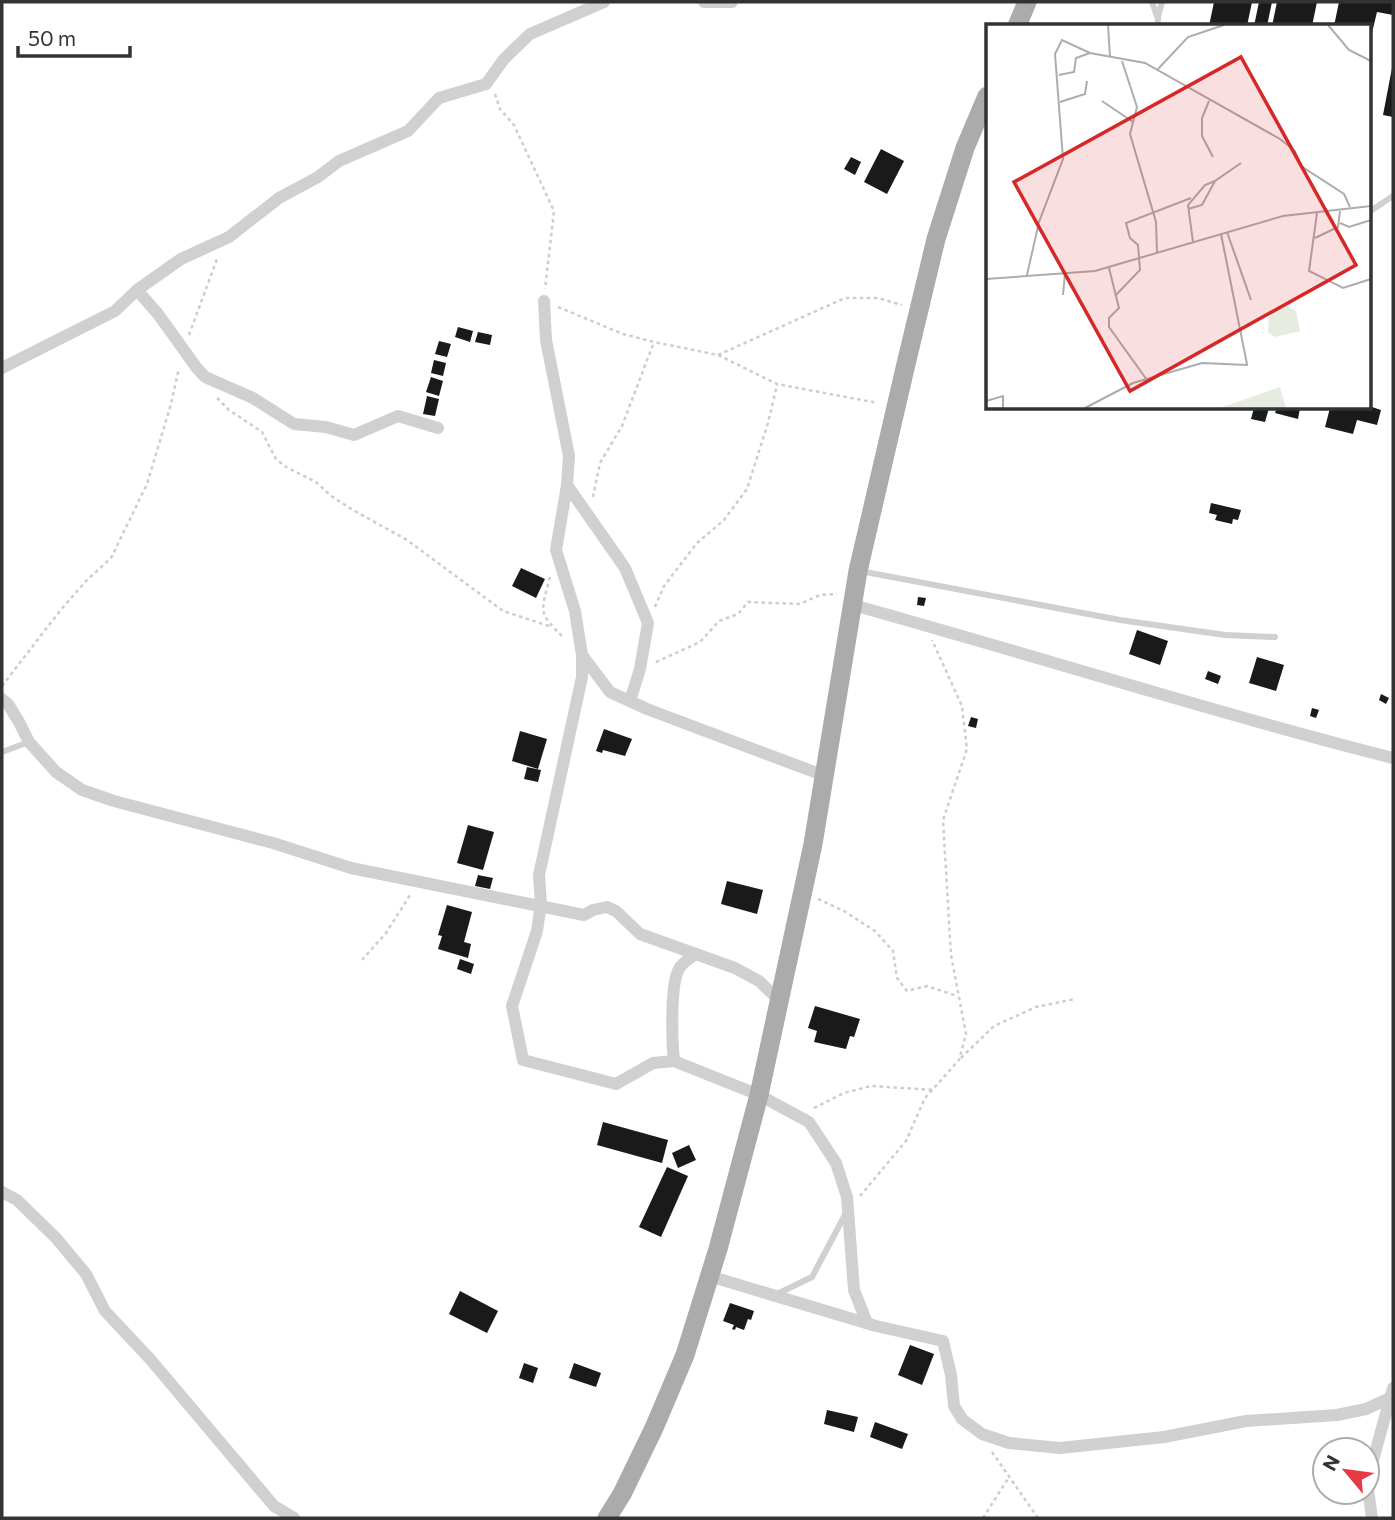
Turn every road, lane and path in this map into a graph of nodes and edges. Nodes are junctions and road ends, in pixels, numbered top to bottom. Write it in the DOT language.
graph roads {
  1 [pos="604,2"];
  2 [pos="704,2"];
  3 [pos="732,2"];
  4 [pos="1027,2"];
  5 [pos="1152,2"];
  6 [pos="1162,2"];
  7 [pos="1157,23"];
  8 [pos="1018,24"];
  9 [pos="490,78"];
  10 [pos="986,98"];
  11 [pos="1393,196"];
  12 [pos="1370,211"];
  13 [pos="223,240"];
  14 [pos="137,290"];
  15 [pos="544,301"];
  16 [pos="919,310"];
  17 [pos="654,342"];
  18 [pos="185,351"];
  19 [pos="719,355"];
  20 [pos="2,368"];
  21 [pos="205,376"];
  22 [pos="777,384"];
  23 [pos="896,407"];
  24 [pos="438,428"];
  25 [pos="567,485"];
  26 [pos="590,517"];
  27 [pos="556,550"];
  28 [pos="858,571"];
  29 [pos="854,598"];
  30 [pos="648,623"];
  31 [pos="924,625"];
  32 [pos="552,627"];
  33 [pos="1275,636"];
  34 [pos="582,655"];
  35 [pos="640,669"];
  36 [pos="2,686"];
  37 [pos="2,699"];
  38 [pos="630,701"];
  39 [pos="29,742"];
  40 [pos="2,752"];
  41 [pos="1393,758"];
  42 [pos="825,776"];
  43 [pos="418,881"];
  44 [pos="802,891"];
  45 [pos="541,904"];
  46 [pos="696,954"];
  47 [pos="362,960"];
  48 [pos="957,996"];
  49 [pos="1075,999"];
  50 [pos="779,1000"];
  51 [pos="959,1060"];
  52 [pos="674,1061"];
  53 [pos="934,1090"];
  54 [pos="759,1095"];
  55 [pos="790,1112"];
  56 [pos="2,1192"];
  57 [pos="847,1211"];
  58 [pos="709,1276"];
  59 [pos="773,1295"];
  60 [pos="755,1300"];
  61 [pos="867,1323"];
  62 [pos="1392,1393"];
  63 [pos="982,1434"];
  64 [pos="1009,1477"];
  65 [pos="294,1518"];
  66 [pos="607,1518"];
  67 [pos="984,1518"];
  68 [pos="1038,1518"];
  69 [pos="1371,1518"];
  1 -- 9 [label="street"];
  2 -- 3 [label="street"];
  4 -- 8 [label="main road"];
  5 -- 7 [label="lane"];
  6 -- 7 [label="lane"];
  9 -- 13 [label="street"];
  9 -- 15 [label="path"];
  10 -- 16 [label="main road"];
  11 -- 12 [label="lane"];
  13 -- 14 [label="street"];
  13 -- 18 [label="path"];
  14 -- 18 [label="street"];
  14 -- 20 [label="street"];
  15 -- 17 [label="path"];
  15 -- 25 [label="street"];
  16 -- 19 [label="path"];
  16 -- 23 [label="main road"];
  17 -- 19 [label="path"];
  17 -- 26 [label="path"];
  18 -- 21 [label="street"];
  18 -- 36 [label="path"];
  19 -- 22 [label="path"];
  21 -- 24 [label="street"];
  21 -- 32 [label="path"];
  22 -- 23 [label="path"];
  22 -- 30 [label="path"];
  23 -- 28 [label="main road"];
  25 -- 26 [label="street"];
  25 -- 27 [label="street"];
  26 -- 30 [label="street"];
  27 -- 32 [label="path"];
  27 -- 34 [label="street"];
  28 -- 29 [label="main road"];
  28 -- 33 [label="lane"];
  29 -- 31 [label="street"];
  29 -- 35 [label="path"];
  29 -- 42 [label="main road"];
  30 -- 35 [label="street"];
  31 -- 41 [label="street"];
  31 -- 48 [label="path"];
  32 -- 34 [label="path"];
  34 -- 38 [label="street"];
  34 -- 45 [label="street"];
  35 -- 38 [label="street"];
  37 -- 39 [label="street"];
  38 -- 42 [label="street"];
  39 -- 40 [label="lane"];
  39 -- 43 [label="street"];
  42 -- 44 [label="main road"];
  43 -- 45 [label="street"];
  43 -- 47 [label="path"];
  44 -- 48 [label="path"];
  44 -- 50 [label="main road"];
  45 -- 46 [label="street"];
  45 -- 52 [label="street"];
  46 -- 50 [label="street"];
  46 -- 52 [label="street"];
  48 -- 51 [label="path"];
  49 -- 51 [label="path"];
  50 -- 54 [label="main road"];
  51 -- 53 [label="path"];
  52 -- 54 [label="street"];
  53 -- 55 [label="path"];
  53 -- 57 [label="path"];
  54 -- 55 [label="street"];
  54 -- 58 [label="main road"];
  55 -- 57 [label="street"];
  56 -- 65 [label="street"];
  57 -- 59 [label="lane"];
  57 -- 61 [label="street"];
  58 -- 59 [label="street"];
  58 -- 66 [label="main road"];
  59 -- 60 [label="lane"];
  59 -- 61 [label="street"];
  61 -- 63 [label="street"];
  62 -- 63 [label="street"];
  62 -- 69 [label="street"];
  63 -- 64 [label="path"];
  64 -- 67 [label="path"];
  64 -- 68 [label="path"];
}
